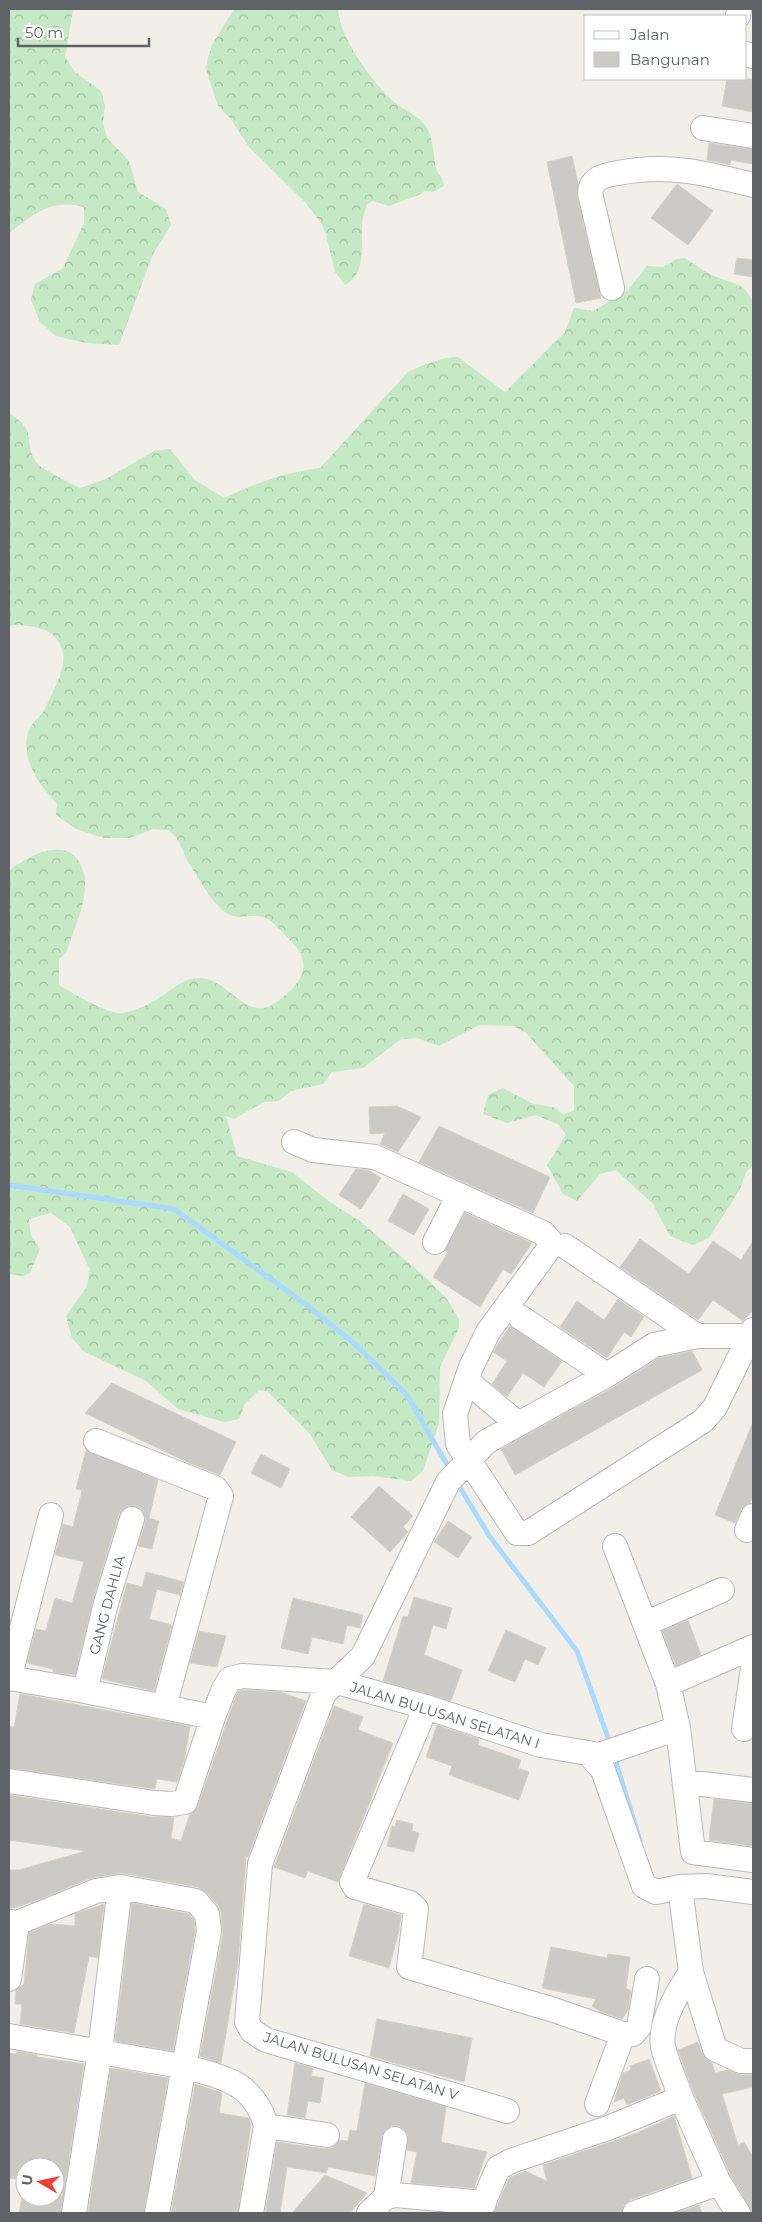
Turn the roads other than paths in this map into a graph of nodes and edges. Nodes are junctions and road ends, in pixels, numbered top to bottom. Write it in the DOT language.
graph roads {
  1 [pos="703,128"];
  2 [pos="753,136"];
  3 [pos="753,186"];
  4 [pos="612,288"];
  5 [pos="294,1142"];
  6 [pos="459,1195"];
  7 [pos="435,1242"];
  8 [pos="565,1246"];
  9 [pos="520,1317"];
  10 [pos="752,1333"];
  11 [pos="697,1336"];
  12 [pos="607,1375"];
  13 [pos="473,1386"];
  14 [pos="518,1424"];
  15 [pos="96,1441"];
  16 [pos="458,1471"];
  17 [pos="51,1515"];
  18 [pos="132,1519"];
  19 [pos="615,1546"];
  20 [pos="722,1590"];
  21 [pos="645,1624"];
  22 [pos="753,1647"];
  23 [pos="753,1668"];
  24 [pos="9,1678"];
  25 [pos="337,1682"];
  26 [pos="668,1684"];
  27 [pos="85,1691"];
  28 [pos="164,1707"];
  29 [pos="426,1707"];
  30 [pos="213,1717"];
  31 [pos="678,1728"];
  32 [pos="744,1729"];
  33 [pos="594,1754"];
  34 [pos="9,1781"];
  35 [pos="686,1782"];
  36 [pos="753,1790"];
  37 [pos="753,1860"];
  38 [pos="120,1887"];
  39 [pos="680,1887"];
  40 [pos="753,1892"];
  41 [pos="13,1922"];
  42 [pos="691,1972"];
  43 [pos="647,1978"];
  44 [pos="9,1979"];
  45 [pos="623,2034"];
  46 [pos="9,2036"];
  47 [pos="100,2051"];
  48 [pos="753,2061"];
  49 [pos="183,2066"];
  50 [pos="681,2098"];
  51 [pos="597,2104"];
  52 [pos="507,2111"];
  53 [pos="266,2126"];
  54 [pos="327,2135"];
  55 [pos="396,2139"];
  56 [pos="719,2182"];
  57 [pos="386,2197"];
  58 [pos="482,2208"];
  59 [pos="74,2213"];
  60 [pos="157,2213"];
  61 [pos="251,2213"];
  62 [pos="369,2213"];
  63 [pos="636,2213"];
  64 [pos="738,2213"];
  1 -- 2 [label="street"];
  3 -- 4 [label="street"];
  5 -- 6 [label="street"];
  6 -- 7 [label="street"];
  6 -- 16 [label="street"];
  8 -- 11 [label="street"];
  9 -- 12 [label="street"];
  10 -- 11 [label="street"];
  10 -- 16 [label="street"];
  11 -- 12 [label="street"];
  12 -- 14 [label="street"];
  13 -- 14 [label="street"];
  14 -- 16 [label="street"];
  15 -- 28 [label="street"];
  16 -- 25 [label="street"];
  17 -- 24 [label="street"];
  18 -- 27 [label="street, GANG DAHLIA"];
  19 -- 21 [label="street"];
  20 -- 21 [label="street"];
  21 -- 26 [label="street"];
  22 -- 26 [label="street"];
  23 -- 32 [label="street"];
  24 -- 27 [label="street"];
  25 -- 29 [label="street, JALAN BULUSAN SELATAN I"];
  25 -- 30 [label="street, JALAN BULUSAN SELATAN I"];
  25 -- 52 [label="street, JALAN BULUSAN SELATAN V"];
  26 -- 31 [label="street"];
  27 -- 28 [label="street"];
  28 -- 30 [label="street"];
  29 -- 33 [label="street, JALAN BULUSAN SELATAN I"];
  29 -- 45 [label="street"];
  30 -- 34 [label="street"];
  31 -- 33 [label="street, JALAN BULUSAN SELATAN I"];
  31 -- 35 [label="street"];
  33 -- 39 [label="street"];
  35 -- 36 [label="street"];
  35 -- 37 [label="street"];
  38 -- 41 [label="street"];
  38 -- 47 [label="street"];
  38 -- 49 [label="street"];
  39 -- 40 [label="street"];
  39 -- 42 [label="street"];
  41 -- 44 [label="street"];
  42 -- 48 [label="street"];
  42 -- 50 [label="street"];
  43 -- 45 [label="street"];
  45 -- 51 [label="street"];
  46 -- 47 [label="street"];
  47 -- 49 [label="street"];
  47 -- 59 [label="street"];
  49 -- 53 [label="street"];
  49 -- 60 [label="street"];
  50 -- 56 [label="street"];
  50 -- 58 [label="street"];
  53 -- 54 [label="street"];
  53 -- 61 [label="street"];
  55 -- 57 [label="street"];
  56 -- 63 [label="street"];
  56 -- 64 [label="street"];
  57 -- 58 [label="street"];
  57 -- 62 [label="street"];
}
